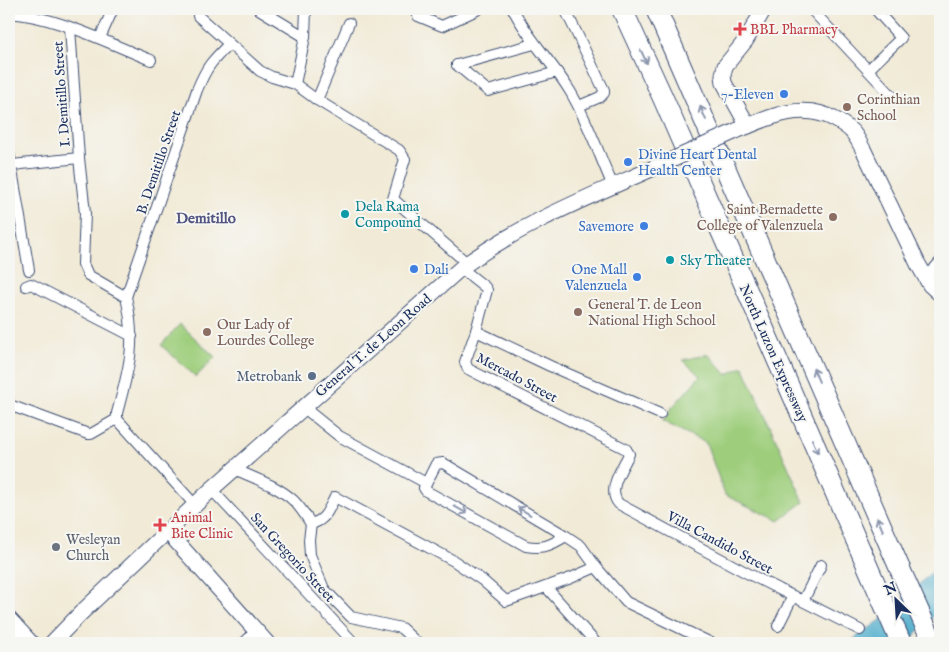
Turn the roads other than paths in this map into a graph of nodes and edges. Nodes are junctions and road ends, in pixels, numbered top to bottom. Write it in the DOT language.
graph roads {
  1 [pos="113,9"];
  2 [pos="259,9"];
  3 [pos="306,9"];
  4 [pos="480,9"];
  5 [pos="513,9"];
  6 [pos="566,9"];
  7 [pos="622,9"];
  8 [pos="656,9"];
  9 [pos="764,9"];
  10 [pos="811,9"];
  11 [pos="875,9"];
  12 [pos="416,11"];
  13 [pos="9,13"];
  14 [pos="198,16"];
  15 [pos="349,23"];
  16 [pos="70,28"];
  17 [pos="305,37"];
  18 [pos="100,38"];
  19 [pos="229,44"];
  20 [pos="534,44"];
  21 [pos="151,60"];
  22 [pos="868,70"];
  23 [pos="557,72"];
  24 [pos="296,84"];
  25 [pos="893,97"];
  26 [pos="317,100"];
  27 [pos="579,106"];
  28 [pos="742,128"];
  29 [pos="9,153"];
  30 [pos="80,158"];
  31 [pos="12,166"];
  32 [pos="613,186"];
  33 [pos="940,262"];
  34 [pos="464,266"];
  35 [pos="29,270"];
  36 [pos="924,276"];
  37 [pos="26,286"];
  38 [pos="940,294"];
  39 [pos="126,297"];
  40 [pos="476,331"];
  41 [pos="132,336"];
  42 [pos="12,406"];
  43 [pos="303,407"];
  44 [pos="660,414"];
  45 [pos="116,419"];
  46 [pos="628,452"];
  47 [pos="234,469"];
  48 [pos="426,483"];
  49 [pos="212,490"];
  50 [pos="195,505"];
  51 [pos="311,524"];
  52 [pos="168,532"];
  53 [pos="566,536"];
  54 [pos="821,564"];
  55 [pos="596,567"];
  56 [pos="546,587"];
  57 [pos="793,596"];
  58 [pos="803,601"];
  59 [pos="9,619"];
  60 [pos="778,626"];
  61 [pos="860,630"];
  62 [pos="256,631"];
  63 [pos="940,632"];
  64 [pos="31,643"];
  65 [pos="52,643"];
  66 [pos="244,643"];
  67 [pos="267,643"];
  68 [pos="354,643"];
  69 [pos="417,643"];
  70 [pos="596,643"];
  71 [pos="711,643"];
  72 [pos="901,643"];
  73 [pos="931,643"];
  1 -- 18 [label="street"];
  2 -- 17 [label="street"];
  3 -- 17 [label="street"];
  4 -- 12 [label="street"];
  5 -- 20 [label="street"];
  6 -- 27 [label="street"];
  7 -- 72 [label="highway, North Luzon Expressway, one-way"];
  73 -- 8 [label="highway, North Luzon Expressway, one-way, bridge"];
  9 -- 28 [label="main road"];
  10 -- 22 [label="street"];
  11 -- 22 [label="street"];
  13 -- 16 [label="street, I. Demitillo Street"];
  14 -- 19 [label="street"];
  15 -- 26 [label="street"];
  16 -- 18 [label="street, I. Demitillo Street"];
  16 -- 30 [label="street, I. Demitillo Street"];
  17 -- 24 [label="street"];
  18 -- 21 [label="street, I. Demitillo Street"];
  19 -- 24 [label="street"];
  19 -- 39 [label="street, B. Demitillo Street"];
  20 -- 23 [label="street"];
  20 -- 23 [label="street"];
  22 -- 25 [label="street"];
  23 -- 27 [label="street"];
  24 -- 26 [label="street"];
  26 -- 34 [label="street"];
  27 -- 32 [label="street"];
  28 -- 32 [label="main road, General T. de Leon Road, bridge"];
  28 -- 36 [label="main road, General T. de Leon Road"];
  29 -- 31 [label="street"];
  30 -- 31 [label="street, I. Demitillo Street"];
  30 -- 39 [label="street, I. Demitillo Street"];
  31 -- 35 [label="street"];
  32 -- 34 [label="main road, General T. de Leon Road"];
  33 -- 36 [label="street"];
  34 -- 40 [label="street, Mercado Street"];
  34 -- 43 [label="main road, General T. de Leon Road"];
  36 -- 38 [label="main road, General T. de Leon Road"];
  37 -- 41 [label="street"];
  39 -- 41 [label="street"];
  40 -- 44 [label="street"];
  40 -- 46 [label="street, Mercado Street"];
  41 -- 45 [label="street"];
  42 -- 45 [label="street"];
  43 -- 47 [label="main road, General T. de Leon Road"];
  43 -- 48 [label="street"];
  45 -- 50 [label="street"];
  46 -- 57 [label="street, Villa Candido Street"];
  47 -- 49 [label="main road, General T. de Leon Road"];
  47 -- 51 [label="street"];
  48 -- 53 [label="street, one-way"];
  53 -- 48 [label="street, one-way"];
  49 -- 50 [label="main road, General T. de Leon Road"];
  49 -- 68 [label="street, San Gregorio Street"];
  50 -- 52 [label="main road, General T. de Leon Road"];
  51 -- 56 [label="street"];
  51 -- 69 [label="street"];
  52 -- 62 [label="main road"];
  52 -- 65 [label="main road, General T. de Leon Road"];
  53 -- 55 [label="street"];
  54 -- 58 [label="street"];
  55 -- 56 [label="street"];
  55 -- 71 [label="street"];
  56 -- 70 [label="street"];
  57 -- 58 [label="street, Villa Candido Street"];
  57 -- 60 [label="street"];
  58 -- 61 [label="street, Villa Candido Street"];
  59 -- 64 [label="main road"];
  62 -- 66 [label="street"];
  62 -- 67 [label="main road"];
  63 -- 73 [label="main road"];
}
